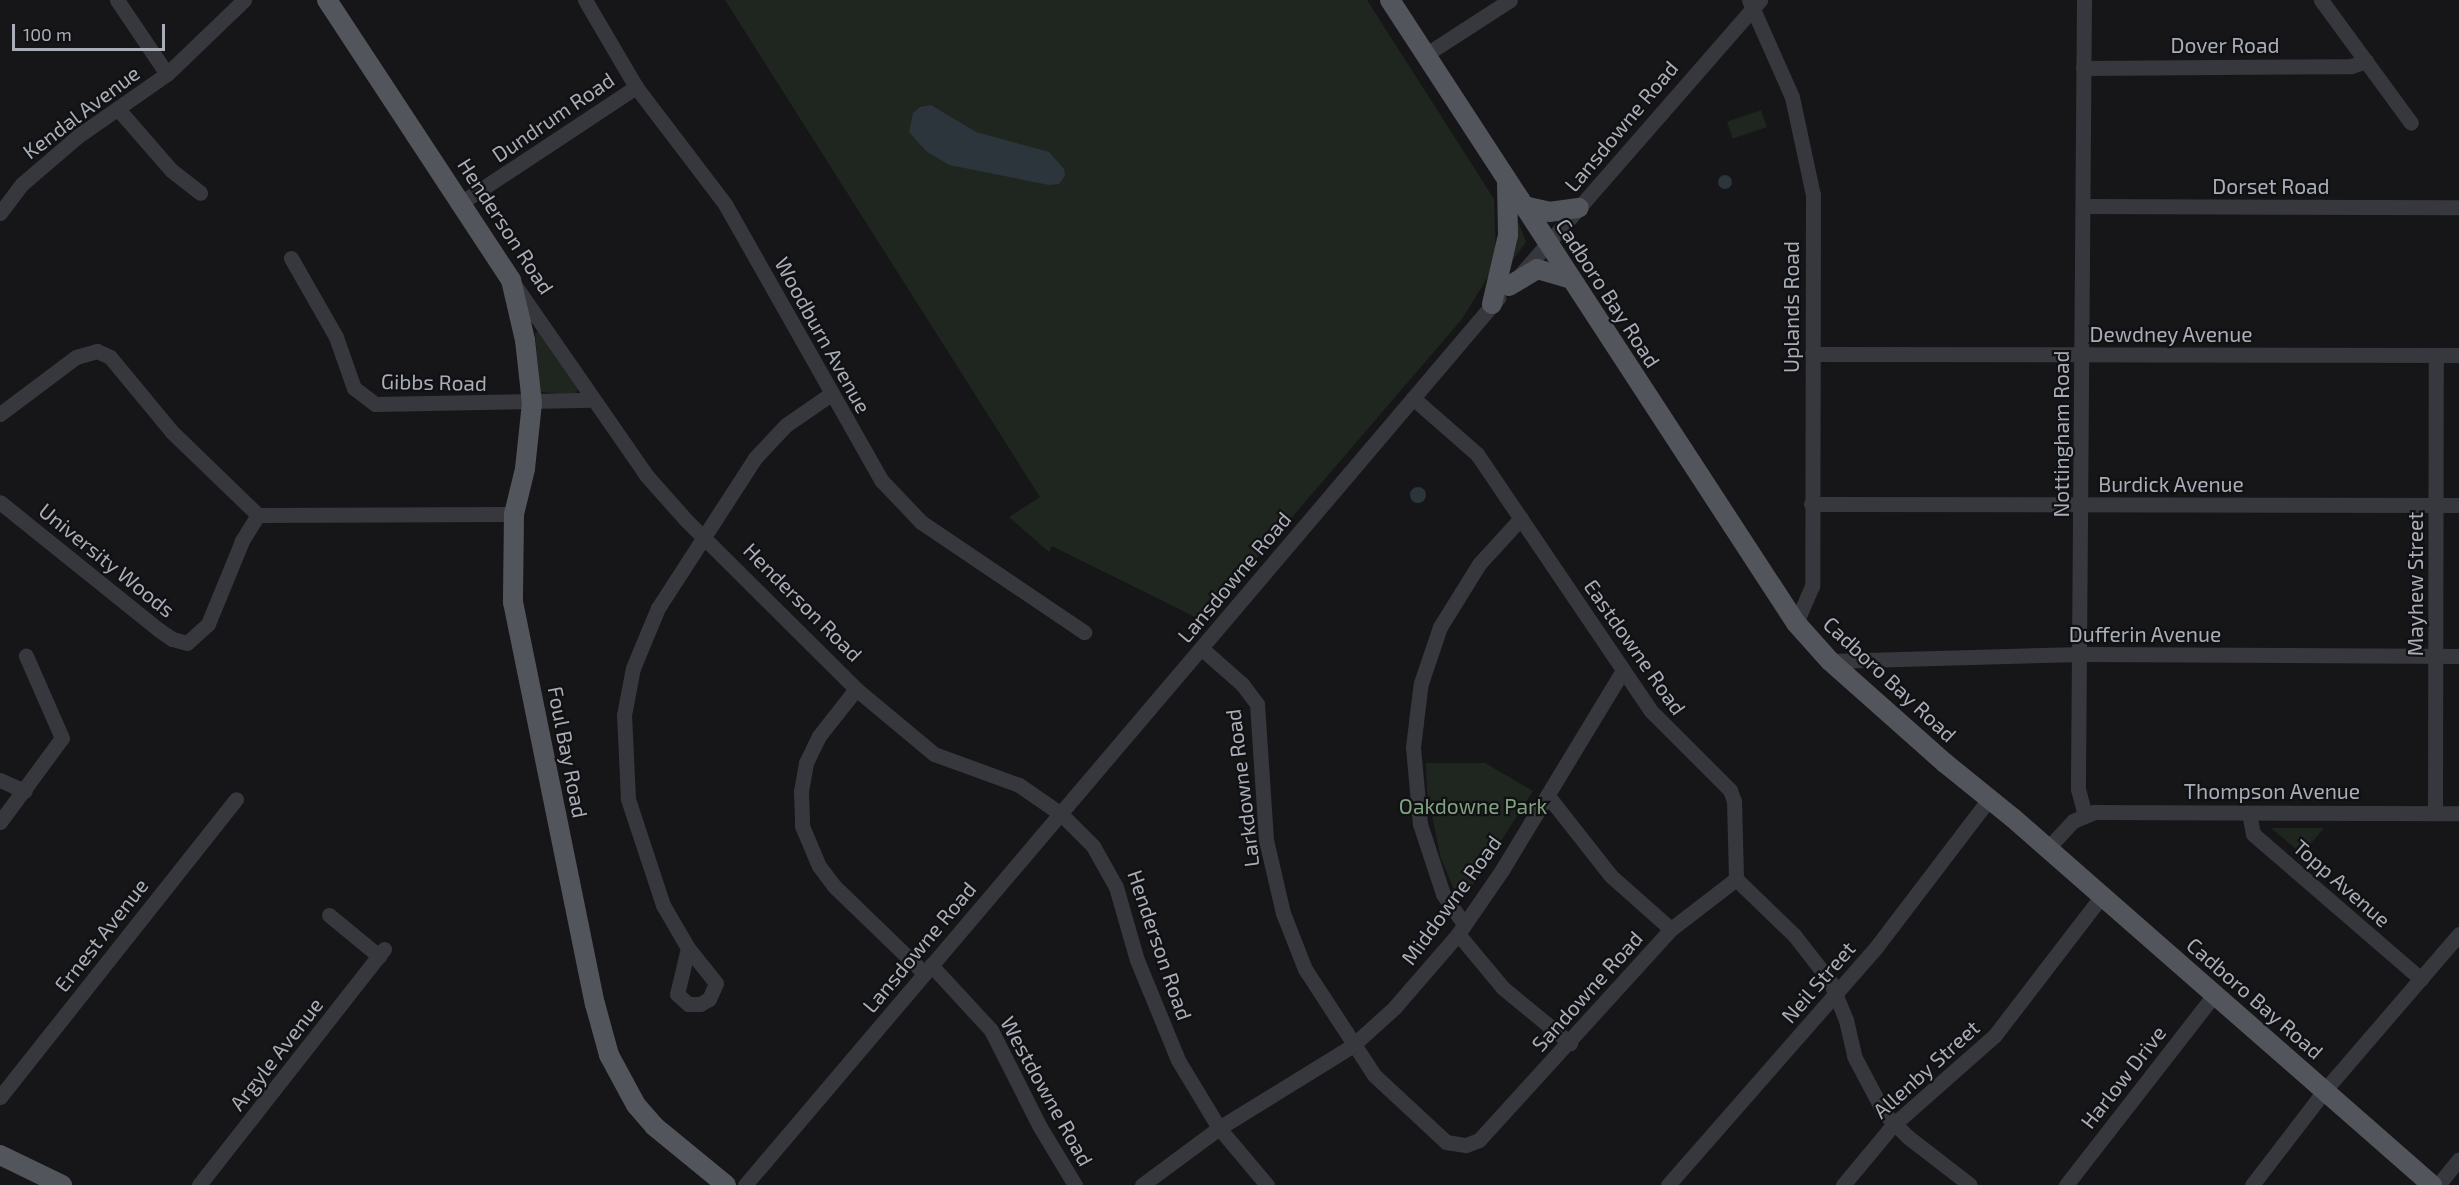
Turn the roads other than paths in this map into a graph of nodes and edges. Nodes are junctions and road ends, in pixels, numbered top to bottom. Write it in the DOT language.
graph roads {
  1 [pos="117,0"];
  2 [pos="244,0"];
  3 [pos="327,0"];
  4 [pos="585,0"];
  5 [pos="1390,0"];
  6 [pos="1510,0"];
  7 [pos="2084,0"];
  8 [pos="2321,0"];
  9 [pos="1754,3"];
  10 [pos="1425,55"];
  11 [pos="2366,61"];
  12 [pos="2083,68"];
  13 [pos="166,74"];
  14 [pos="636,87"];
  15 [pos="118,109"];
  16 [pos="2411,123"];
  17 [pos="1507,179"];
  18 [pos="200,193"];
  19 [pos="462,202"];
  20 [pos="1524,206"];
  21 [pos="2083,206"];
  22 [pos="2459,207"];
  23 [pos="1579,208"];
  24 [pos="0,213"];
  25 [pos="1548,244"];
  26 [pos="291,258"];
  27 [pos="1569,278"];
  28 [pos="511,280"];
  29 [pos="1509,286"];
  30 [pos="1492,304"];
  31 [pos="1812,354"];
  32 [pos="2082,355"];
  33 [pos="2436,355"];
  34 [pos="2459,355"];
  35 [pos="831,394"];
  36 [pos="1413,398"];
  37 [pos="591,400"];
  38 [pos="532,403"];
  39 [pos="0,414"];
  40 [pos="0,502"];
  41 [pos="1811,504"];
  42 [pos="2082,504"];
  43 [pos="2437,505"];
  44 [pos="2459,506"];
  45 [pos="514,514"];
  46 [pos="258,515"];
  47 [pos="1521,518"];
  48 [pos="704,538"];
  49 [pos="1796,623"];
  50 [pos="1084,632"];
  51 [pos="1201,648"];
  52 [pos="2082,654"];
  53 [pos="26,656"];
  54 [pos="2437,656"];
  55 [pos="2459,656"];
  56 [pos="1830,661"];
  57 [pos="1622,672"];
  58 [pos="856,689"];
  59 [pos="0,780"];
  60 [pos="25,791"];
  61 [pos="1548,796"];
  62 [pos="236,799"];
  63 [pos="1989,799"];
  64 [pos="2248,813"];
  65 [pos="2435,813"];
  66 [pos="2459,813"];
  67 [pos="1061,814"];
  68 [pos="2085,814"];
  69 [pos="0,822"];
  70 [pos="2047,849"];
  71 [pos="1736,879"];
  72 [pos="2102,897"];
  73 [pos="329,915"];
  74 [pos="1461,929"];
  75 [pos="1671,929"];
  76 [pos="2459,934"];
  77 [pos="688,948"];
  78 [pos="928,969"];
  79 [pos="2421,979"];
  80 [pos="1837,993"];
  81 [pos="2214,995"];
  82 [pos="1569,1043"];
  83 [pos="1352,1046"];
  84 [pos="2324,1091"];
  85 [pos="0,1097"];
  86 [pos="1893,1125"];
  87 [pos="1220,1128"];
  88 [pos="1479,1140"];
  89 [pos="0,1155"];
  90 [pos="2459,1159"];
  91 [pos="62,1185"];
  92 [pos="199,1185"];
  93 [pos="726,1185"];
  94 [pos="745,1185"];
  95 [pos="1075,1185"];
  96 [pos="1143,1185"];
  97 [pos="1267,1185"];
  98 [pos="1668,1185"];
  99 [pos="1843,1185"];
  100 [pos="1970,1185"];
  101 [pos="2066,1185"];
  102 [pos="2252,1185"];
  103 [pos="2432,1185"];
  104 [pos="2438,1185"];
  1 -- 13 [label="street"];
  2 -- 13 [label="street, Kendal Avenue"];
  3 -- 19 [label="main road, Henderson Road"];
  4 -- 14 [label="street, Woodburn Avenue"];
  5 -- 10 [label="main road, Cadboro Bay Road"];
  6 -- 10 [label="street"];
  7 -- 12 [label="street, Nottingham Road"];
  8 -- 11 [label="street"];
  9 -- 23 [label="street, Lansdowne Road"];
  9 -- 31 [label="street, Uplands Road"];
  10 -- 17 [label="main road, Cadboro Bay Road"];
  11 -- 12 [label="street, Dover Road"];
  11 -- 16 [label="street"];
  12 -- 21 [label="street, Nottingham Road"];
  13 -- 15 [label="street, Kendal Avenue"];
  14 -- 19 [label="street, Dundrum Road"];
  14 -- 35 [label="street, Woodburn Avenue"];
  15 -- 18 [label="street"];
  15 -- 24 [label="street, Kendal Avenue"];
  17 -- 20 [label="main road, Cadboro Bay Road"];
  17 -- 30 [label="main road"];
  19 -- 28 [label="main road, Henderson Road"];
  20 -- 23 [label="main road"];
  20 -- 25 [label="main road, Cadboro Bay Road"];
  21 -- 22 [label="street, Dorset Road"];
  21 -- 32 [label="street, Nottingham Road"];
  23 -- 25 [label="street, Lansdowne Road"];
  25 -- 27 [label="main road, Cadboro Bay Road"];
  25 -- 29 [label="street, Lansdowne Road"];
  26 -- 38 [label="street, Gibbs Road"];
  27 -- 29 [label="main road"];
  27 -- 49 [label="main road, Cadboro Bay Road"];
  28 -- 37 [label="street, Henderson Road"];
  28 -- 38 [label="main road, Foul Bay Road"];
  29 -- 30 [label="street, Lansdowne Road"];
  30 -- 36 [label="street, Lansdowne Road"];
  31 -- 32 [label="street, Dewdney Avenue"];
  31 -- 41 [label="street, Uplands Road"];
  32 -- 33 [label="street, Dewdney Avenue"];
  32 -- 42 [label="street, Nottingham Road"];
  33 -- 34 [label="street, Dewdney Avenue"];
  33 -- 43 [label="street, Mayhew Street"];
  35 -- 48 [label="street"];
  35 -- 50 [label="street, Woodburn Avenue"];
  36 -- 47 [label="street, Eastdowne Road"];
  36 -- 51 [label="street, Lansdowne Road"];
  37 -- 38 [label="street, Gibbs Road"];
  37 -- 48 [label="street, Henderson Road"];
  38 -- 45 [label="main road, Foul Bay Road"];
  39 -- 46 [label="street"];
  40 -- 46 [label="street, University Woods"];
  41 -- 42 [label="street, Burdick Avenue"];
  41 -- 49 [label="street, Uplands Road"];
  42 -- 43 [label="street, Burdick Avenue"];
  42 -- 52 [label="street, Nottingham Road"];
  43 -- 44 [label="street, Burdick Avenue"];
  43 -- 54 [label="street, Mayhew Street"];
  45 -- 46 [label="street"];
  45 -- 93 [label="main road, Foul Bay Road"];
  47 -- 57 [label="street, Eastdowne Road"];
  47 -- 74 [label="street"];
  48 -- 58 [label="street, Henderson Road"];
  48 -- 77 [label="street"];
  49 -- 56 [label="main road, Cadboro Bay Road"];
  51 -- 67 [label="street, Lansdowne Road"];
  51 -- 83 [label="street, Larkdowne Road"];
  52 -- 54 [label="street, Dufferin Avenue"];
  52 -- 56 [label="street, Dufferin Avenue"];
  52 -- 68 [label="street, Nottingham Road"];
  53 -- 60 [label="street"];
  54 -- 55 [label="street, Dufferin Avenue"];
  54 -- 65 [label="street, Mayhew Street"];
  56 -- 63 [label="main road, Cadboro Bay Road"];
  57 -- 61 [label="street, Middowne Road"];
  57 -- 71 [label="street, Eastdowne Road"];
  58 -- 67 [label="street, Henderson Road"];
  58 -- 78 [label="street, Westdowne Road"];
  59 -- 60 [label="street"];
  60 -- 69 [label="street"];
  61 -- 74 [label="street, Middowne Road"];
  61 -- 75 [label="street"];
  62 -- 85 [label="street, Ernest Avenue"];
  63 -- 70 [label="main road, Cadboro Bay Road"];
  63 -- 80 [label="street, Neil Street"];
  64 -- 65 [label="street, Thompson Avenue"];
  64 -- 68 [label="street, Thompson Avenue"];
  64 -- 79 [label="street, Topp Avenue"];
  65 -- 66 [label="street, Thompson Avenue"];
  67 -- 78 [label="street, Lansdowne Road"];
  67 -- 87 [label="street, Henderson Road"];
  68 -- 70 [label="street"];
  70 -- 72 [label="main road, Cadboro Bay Road"];
  71 -- 75 [label="street, Sandowne Road"];
  71 -- 80 [label="street"];
  72 -- 81 [label="main road, Cadboro Bay Road"];
  72 -- 86 [label="street, Allenby Street"];
  73 -- 92 [label="street, Argyle Avenue"];
  74 -- 82 [label="street"];
  74 -- 83 [label="street, Middowne Road"];
  75 -- 82 [label="street, Sandowne Road"];
  76 -- 79 [label="street"];
  78 -- 94 [label="street, Lansdowne Road"];
  78 -- 95 [label="street, Westdowne Road"];
  79 -- 84 [label="street"];
  80 -- 86 [label="street"];
  80 -- 98 [label="street, Neil Street"];
  81 -- 84 [label="main road, Cadboro Bay Road"];
  81 -- 101 [label="street, Harlow Drive"];
  82 -- 88 [label="street, Sandowne Road"];
  83 -- 87 [label="street, Middowne Road"];
  83 -- 88 [label="street, Larkdowne Road"];
  84 -- 102 [label="street"];
  84 -- 103 [label="main road, Cadboro Bay Road"];
  86 -- 99 [label="street, Allenby Street"];
  86 -- 100 [label="street"];
  87 -- 96 [label="street, Middowne Road"];
  87 -- 97 [label="street, Henderson Road"];
  89 -- 91 [label="main road"];
  90 -- 104 [label="street"];
}
